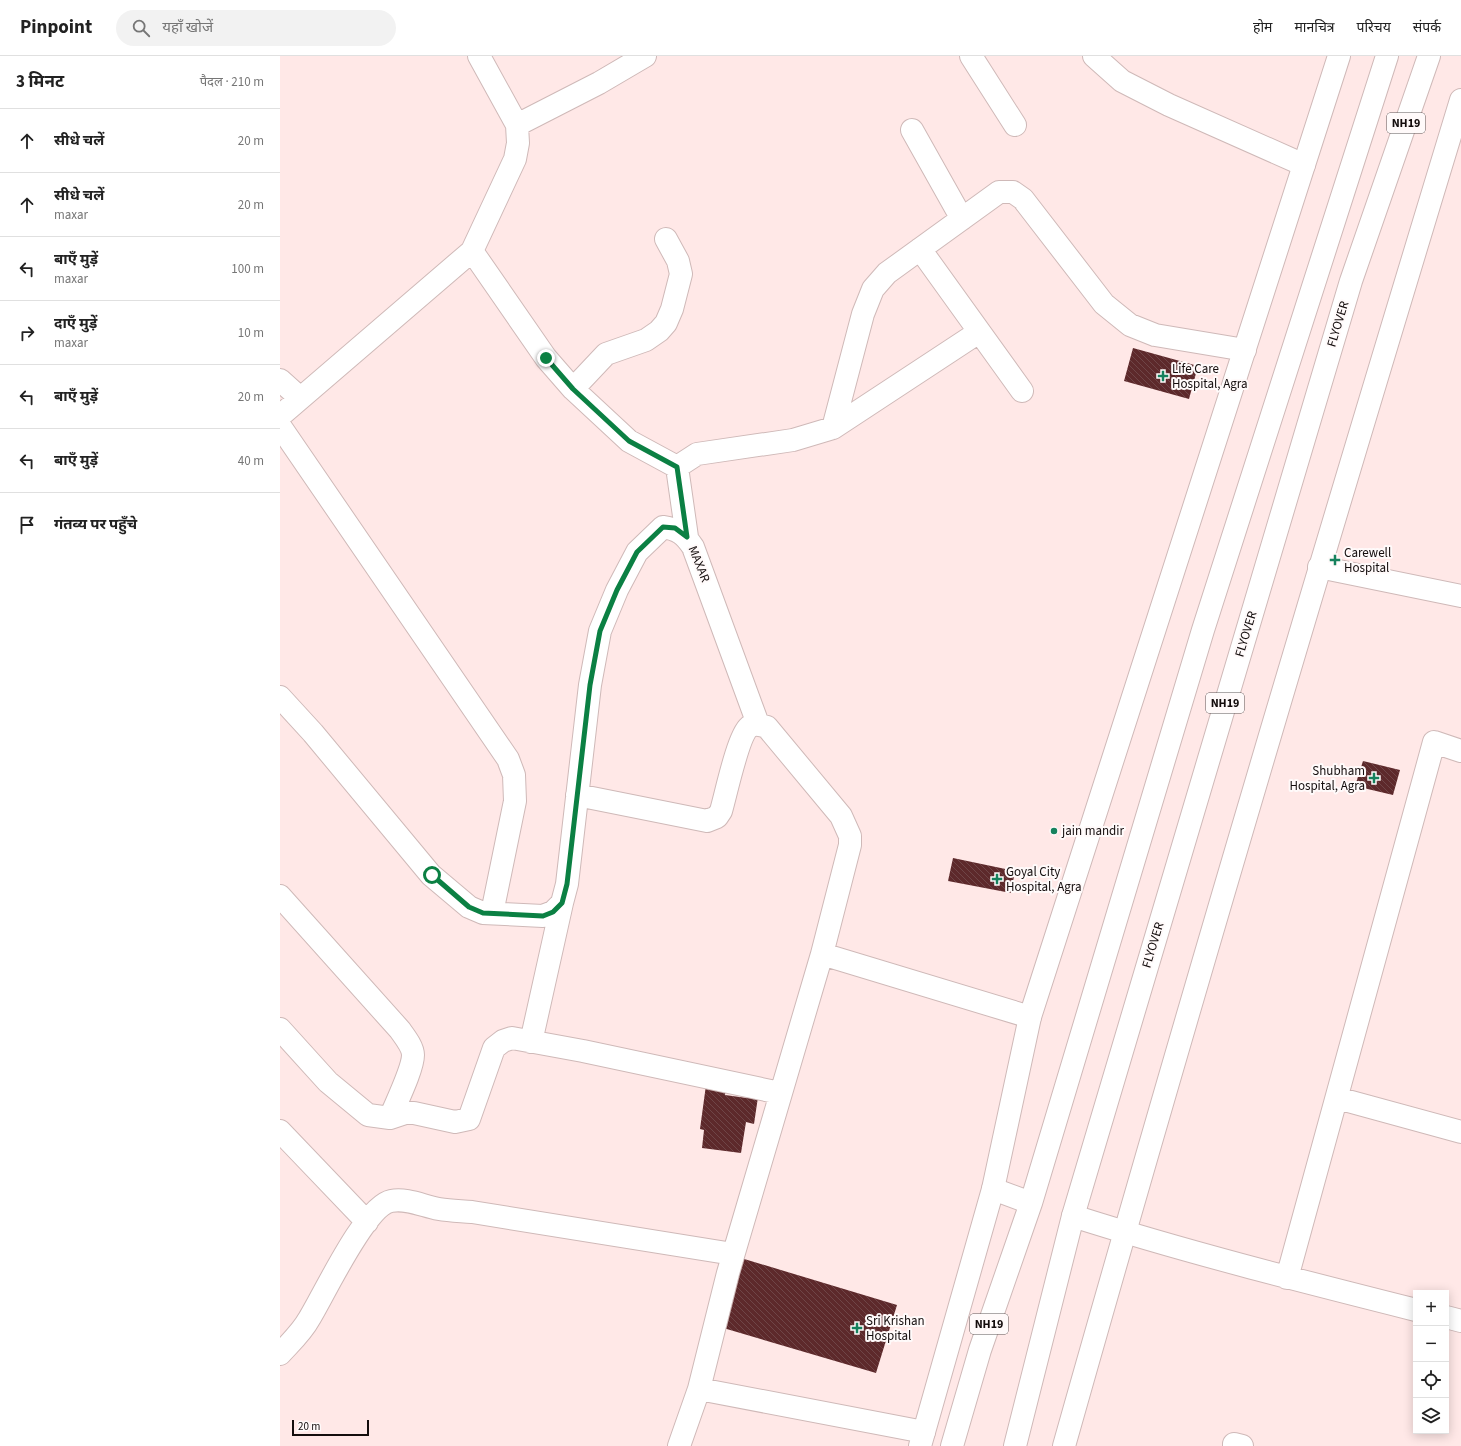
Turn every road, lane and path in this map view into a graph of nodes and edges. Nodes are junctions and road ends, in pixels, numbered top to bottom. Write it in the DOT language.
graph roads {
  1 [pos="479,56"];
  2 [pos="645,56"];
  3 [pos="971,56"];
  4 [pos="1094,56"];
  5 [pos="1339,56"];
  6 [pos="1387,56"];
  7 [pos="1429,56"];
  8 [pos="1461,100"];
  9 [pos="1015,125"];
  10 [pos="517,126"];
  11 [pos="912,130"];
  12 [pos="1304,165"];
  13 [pos="962,219"];
  14 [pos="666,239"];
  15 [pos="920,250"];
  16 [pos="472,251"];
  17 [pos="979,332"];
  18 [pos="1245,350"];
  19 [pos="280,380"];
  20 [pos="573,389"];
  21 [pos="1022,391"];
  22 [pos="300,398"];
  23 [pos="280,416"];
  24 [pos="280,426"];
  25 [pos="833,428"];
  26 [pos="677,467"];
  27 [pos="687,537"];
  28 [pos="1319,567"];
  29 [pos="1461,596"];
  30 [pos="280,698"];
  31 [pos="758,724"];
  32 [pos="1461,750"];
  33 [pos="577,796"];
  34 [pos="280,896"];
  35 [pos="562,903"];
  36 [pos="492,913"];
  37 [pos="822,954"];
  38 [pos="1030,1017"];
  39 [pos="280,1029"];
  40 [pos="531,1042"];
  41 [pos="780,1093"];
  42 [pos="1337,1098"];
  43 [pos="390,1118"];
  44 [pos="280,1131"];
  45 [pos="1461,1131"];
  46 [pos="993,1189"];
  47 [pos="1031,1203"];
  48 [pos="1073,1216"];
  49 [pos="367,1222"];
  50 [pos="1124,1232"];
  51 [pos="733,1254"];
  52 [pos="1287,1278"];
  53 [pos="1413,1309"];
  54 [pos="1449,1318"];
  55 [pos="1461,1321"];
  56 [pos="280,1354"];
  57 [pos="699,1389"];
  58 [pos="922,1439"];
  59 [pos="679,1446"];
  60 [pos="952,1446"];
  61 [pos="1015,1446"];
  62 [pos="1064,1446"];
  63 [pos="1234,1446"];
  64 [pos="1242,1446"];
  1 -- 10 [label="main road"];
  2 -- 10 [label="main road"];
  3 -- 9 [label="main road"];
  4 -- 12 [label="main road"];
  5 -- 12 [label="main road"];
  6 -- 47 [label="main road, NH19"];
  7 -- 48 [label="main road, FLYOVER / NH19"];
  8 -- 28 [label="main road"];
  10 -- 16 [label="main road"];
  11 -- 13 [label="main road"];
  12 -- 18 [label="main road"];
  13 -- 15 [label="main road"];
  13 -- 18 [label="main road"];
  14 -- 20 [label="main road"];
  15 -- 17 [label="main road"];
  15 -- 25 [label="main road"];
  16 -- 20 [label="main road"];
  16 -- 22 [label="main road"];
  17 -- 21 [label="main road"];
  17 -- 25 [label="main road"];
  18 -- 38 [label="main road"];
  19 -- 22 [label="main road"];
  20 -- 26 [label="main road"];
  22 -- 23 [label="main road"];
  24 -- 36 [label="main road"];
  25 -- 26 [label="main road"];
  26 -- 27 [label="main road"];
  27 -- 31 [label="main road, MAXAR"];
  27 -- 33 [label="main road, MAXAR"];
  28 -- 29 [label="main road"];
  28 -- 50 [label="main road"];
  30 -- 36 [label="main road"];
  31 -- 33 [label="main road"];
  31 -- 37 [label="main road"];
  32 -- 42 [label="main road"];
  33 -- 35 [label="main road, MAXAR"];
  34 -- 43 [label="main road"];
  35 -- 36 [label="main road"];
  35 -- 40 [label="main road, MAXAR"];
  37 -- 38 [label="main road"];
  37 -- 41 [label="main road"];
  38 -- 46 [label="main road"];
  39 -- 43 [label="main road"];
  40 -- 41 [label="main road"];
  40 -- 43 [label="main road"];
  41 -- 51 [label="main road"];
  42 -- 45 [label="main road"];
  42 -- 52 [label="main road"];
  44 -- 49 [label="main road"];
  46 -- 47 [label="main road"];
  46 -- 58 [label="main road"];
  47 -- 60 [label="main road, NH19"];
  48 -- 50 [label="main road"];
  48 -- 61 [label="main road, NH19"];
  49 -- 51 [label="main road"];
  49 -- 56 [label="main road"];
  50 -- 52 [label="main road"];
  50 -- 62 [label="main road"];
  51 -- 57 [label="main road"];
  52 -- 53 [label="main road"];
  54 -- 55 [label="main road"];
  57 -- 58 [label="main road"];
  57 -- 59 [label="main road"];
  63 -- 64 [label="main road"];
}
